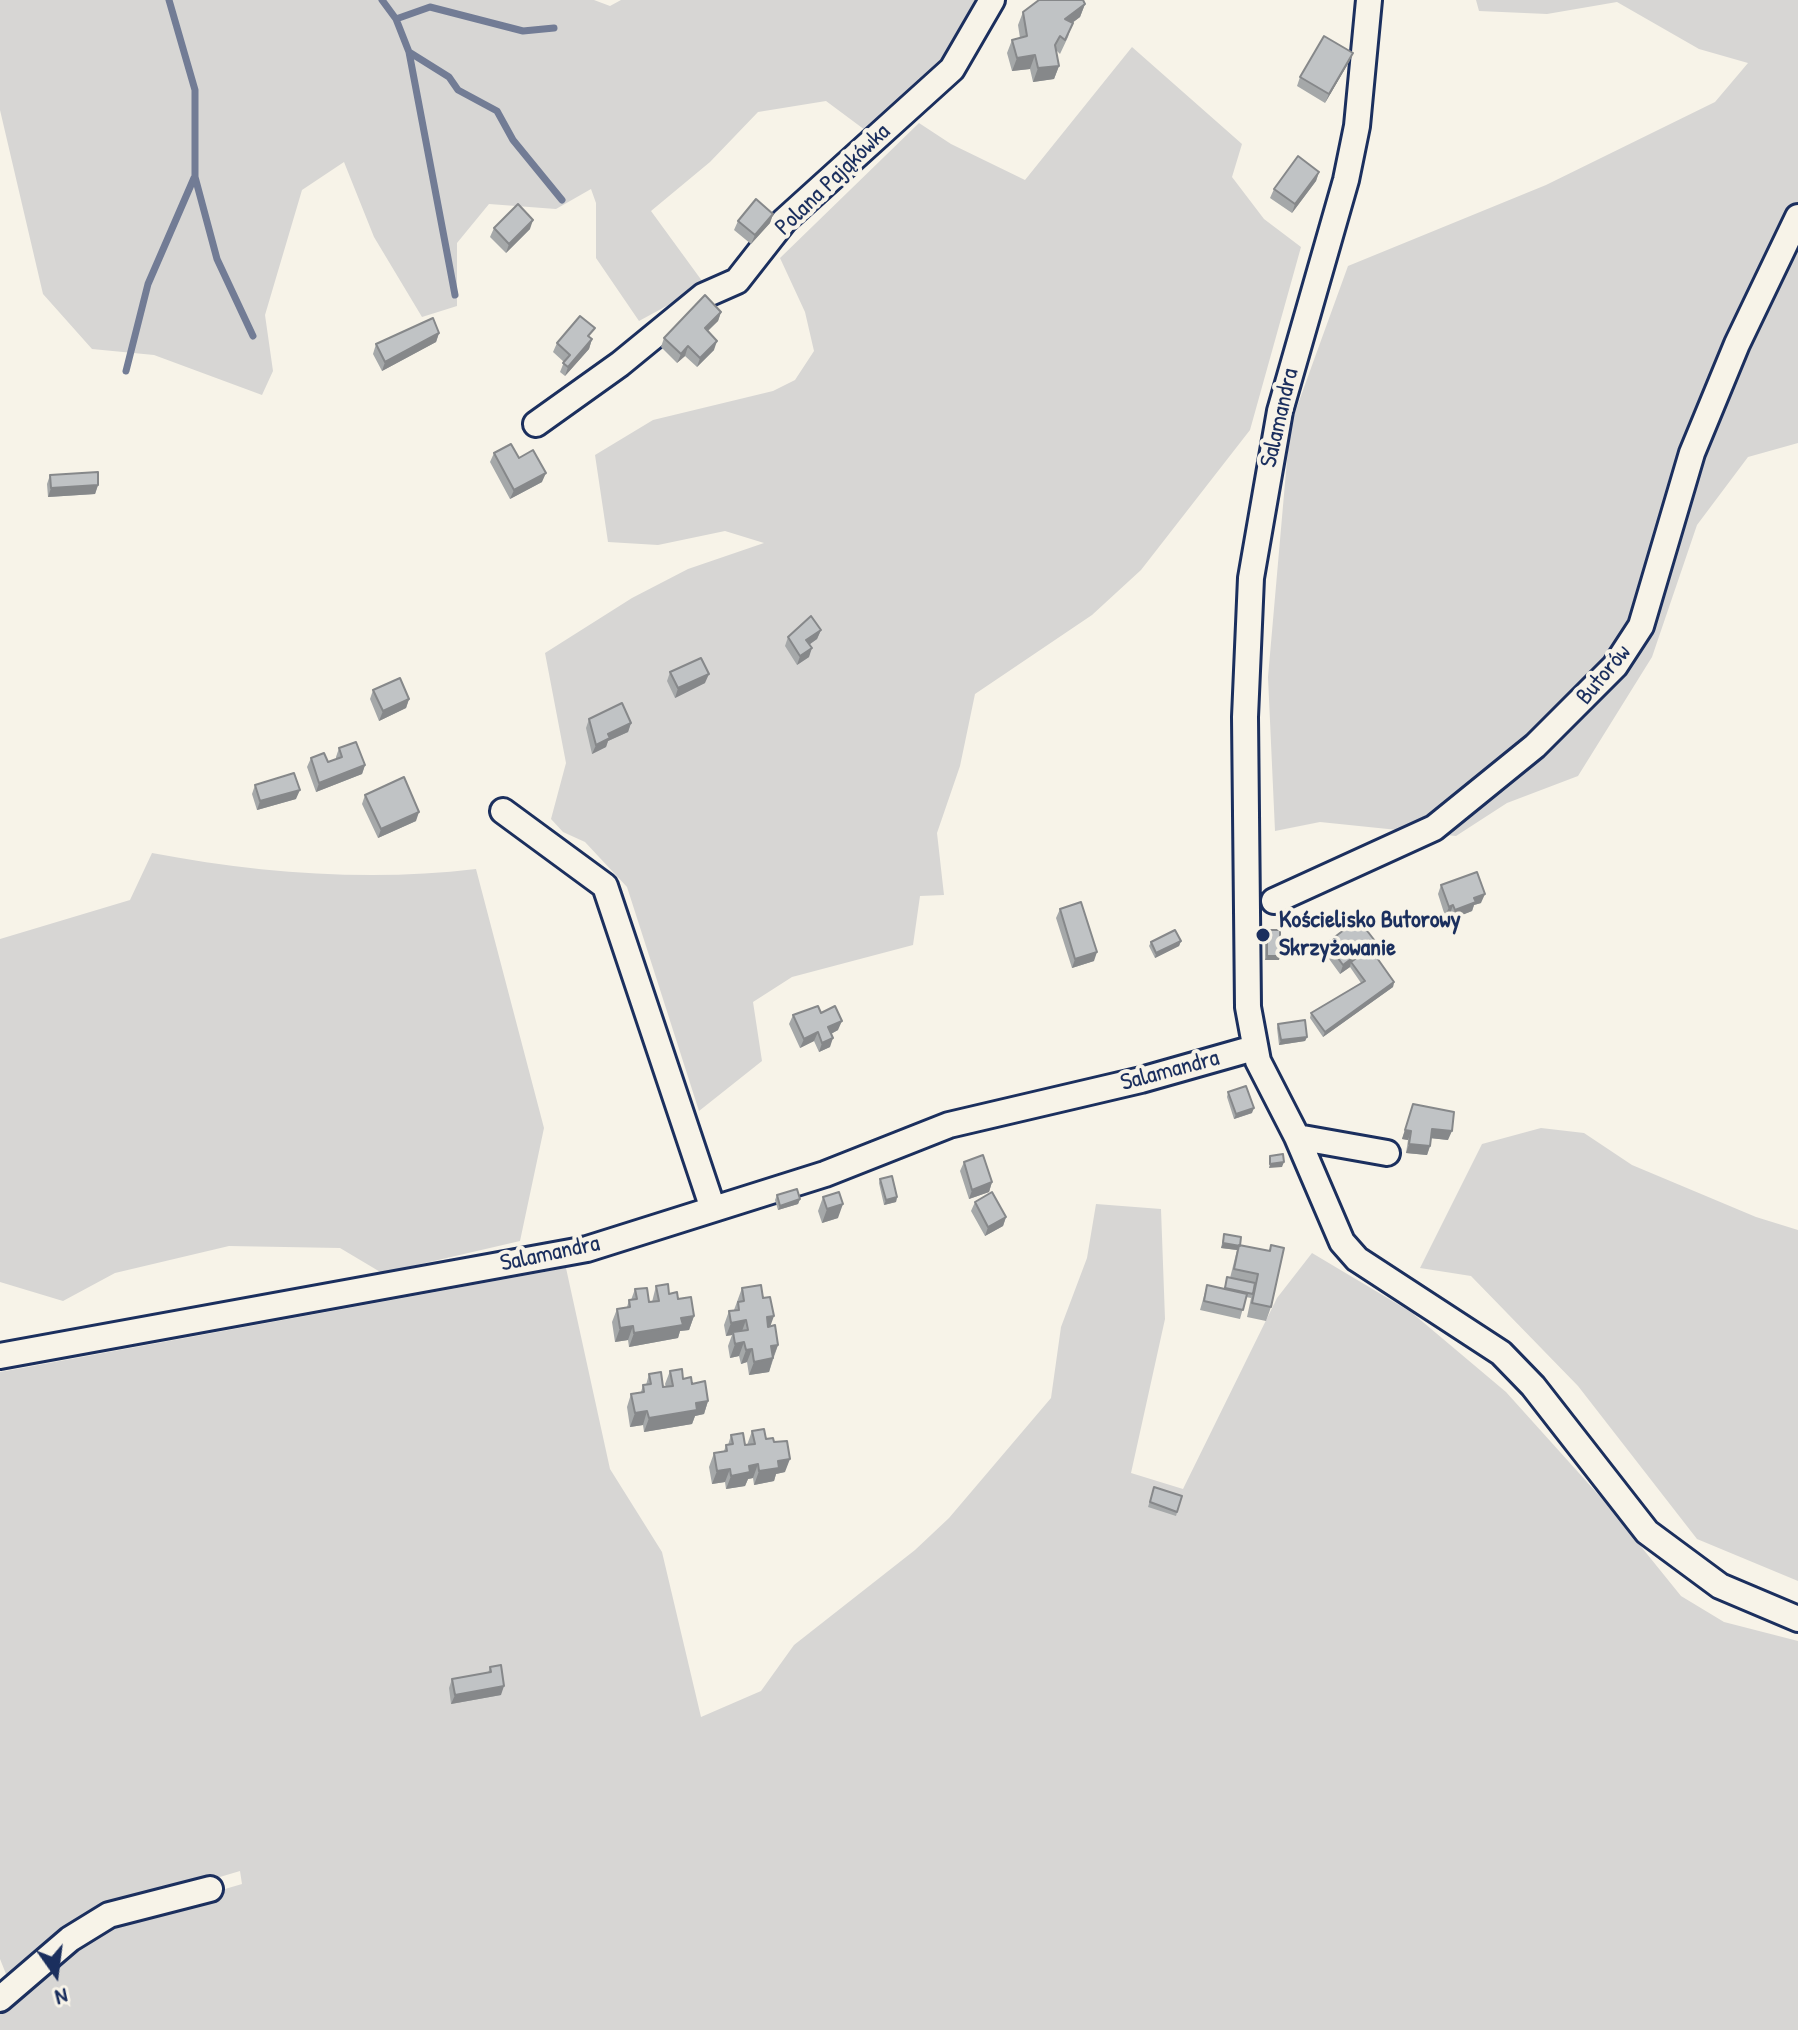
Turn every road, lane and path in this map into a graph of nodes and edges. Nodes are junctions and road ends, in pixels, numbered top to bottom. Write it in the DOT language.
graph roads {
  1 [pos="992,0"];
  2 [pos="1369,0"];
  3 [pos="1798,217"];
  4 [pos="536,424"];
  5 [pos="503,811"];
  6 [pos="1264,902"];
  7 [pos="1254,1048"];
  8 [pos="1297,1137"];
  9 [pos="1387,1153"];
  10 [pos="713,1209"];
  11 [pos="0,1336"];
  12 [pos="9,1354"];
  13 [pos="1798,1619"];
  14 [pos="210,1889"];
  15 [pos="0,1999"];
  1 -- 4 [label="street, Polana Pająkówka"];
  2 -- 6 [label="street, Salamandra"];
  3 -- 6 [label="street, Butorów"];
  5 -- 10 [label="street"];
  6 -- 7 [label="street, Salamandra"];
  7 -- 8 [label="street"];
  7 -- 10 [label="street, Salamandra"];
  8 -- 9 [label="street"];
  8 -- 13 [label="street"];
  10 -- 12 [label="street, Salamandra"];
  11 -- 12 [label="street"];
  14 -- 15 [label="street"];
}
